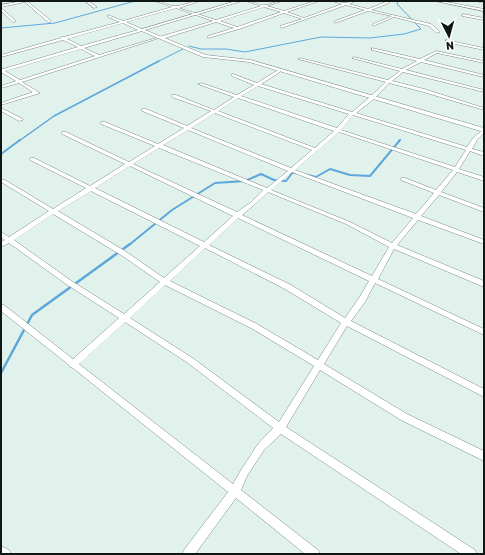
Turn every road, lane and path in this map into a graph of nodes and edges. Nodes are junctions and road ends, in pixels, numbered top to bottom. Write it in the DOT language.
graph roads {
  1 [pos="27,1"];
  2 [pos="86,1"];
  3 [pos="156,1"];
  4 [pos="199,1"];
  5 [pos="240,1"];
  6 [pos="247,1"];
  7 [pos="281,1"];
  8 [pos="318,1"];
  9 [pos="333,1"];
  10 [pos="354,1"];
  11 [pos="436,1"];
  12 [pos="480,1"];
  13 [pos="388,2"];
  14 [pos="484,2"];
  15 [pos="344,4"];
  16 [pos="1,6"];
  17 [pos="264,6"];
  18 [pos="95,7"];
  19 [pos="177,7"];
  20 [pos="1,9"];
  21 [pos="484,10"];
  22 [pos="368,11"];
  23 [pos="284,12"];
  24 [pos="196,13"];
  25 [pos="463,15"];
  26 [pos="109,16"];
  27 [pos="393,17"];
  28 [pos="304,18"];
  29 [pos="484,18"];
  30 [pos="14,21"];
  31 [pos="49,21"];
  32 [pos="218,21"];
  33 [pos="124,22"];
  34 [pos="336,22"];
  35 [pos="374,25"];
  36 [pos="281,27"];
  37 [pos="238,28"];
  38 [pos="141,30"];
  39 [pos="438,32"];
  40 [pos="209,37"];
  41 [pos="62,38"];
  42 [pos="161,38"];
  43 [pos="448,41"];
  44 [pos="80,48"];
  45 [pos="373,49"];
  46 [pos="484,49"];
  47 [pos="1,56"];
  48 [pos="98,56"];
  49 [pos="300,58"];
  50 [pos="354,58"];
  51 [pos="420,61"];
  52 [pos="484,62"];
  53 [pos="1,70"];
  54 [pos="403,70"];
  55 [pos="279,71"];
  56 [pos="233,75"];
  57 [pos="484,76"];
  58 [pos="19,81"];
  59 [pos="388,82"];
  60 [pos="200,84"];
  61 [pos="259,85"];
  62 [pos="1,87"];
  63 [pos="484,91"];
  64 [pos="174,96"];
  65 [pos="237,96"];
  66 [pos="372,98"];
  67 [pos="1,104"];
  68 [pos="1,109"];
  69 [pos="484,109"];
  70 [pos="144,110"];
  71 [pos="215,111"];
  72 [pos="353,113"];
  73 [pos="21,120"];
  74 [pos="103,123"];
  75 [pos="188,128"];
  76 [pos="338,130"];
  77 [pos="484,130"];
  78 [pos="64,133"];
  79 [pos="157,146"];
  80 [pos="316,150"];
  81 [pos="470,150"];
  82 [pos="484,154"];
  83 [pos="32,159"];
  84 [pos="129,164"];
  85 [pos="291,170"];
  86 [pos="456,170"];
  87 [pos="404,179"];
  88 [pos="484,179"];
  89 [pos="3,181"];
  90 [pos="91,189"];
  91 [pos="266,191"];
  92 [pos="438,192"];
  93 [pos="484,210"];
  94 [pos="52,212"];
  95 [pos="236,216"];
  96 [pos="416,216"];
  97 [pos="1,234"];
  98 [pos="9,240"];
  99 [pos="484,242"];
  100 [pos="1,245"];
  101 [pos="204,245"];
  102 [pos="393,246"];
  103 [pos="375,279"];
  104 [pos="164,281"];
  105 [pos="484,284"];
  106 [pos="1,307"];
  107 [pos="124,317"];
  108 [pos="346,322"];
  109 [pos="484,332"];
  110 [pos="73,365"];
  111 [pos="319,365"];
  112 [pos="484,393"];
  113 [pos="280,428"];
  114 [pos="484,456"];
  115 [pos="234,492"];
  116 [pos="1,551"];
  117 [pos="5,554"];
  118 [pos="188,554"];
  119 [pos="314,554"];
  120 [pos="471,554"];
  1 -- 16 [label="street"];
  1 -- 31 [label="street"];
  2 -- 18 [label="street"];
  3 -- 19 [label="street"];
  4 -- 19 [label="street"];
  5 -- 24 [label="street"];
  6 -- 17 [label="street"];
  7 -- 17 [label="street"];
  8 -- 23 [label="street"];
  9 -- 15 [label="street"];
  10 -- 15 [label="street"];
  11 -- 21 [label="street"];
  12 -- 14 [label="street"];
  13 -- 22 [label="street"];
  15 -- 22 [label="street"];
  15 -- 28 [label="street"];
  17 -- 23 [label="street"];
  17 -- 32 [label="street"];
  19 -- 24 [label="street"];
  19 -- 33 [label="street"];
  20 -- 30 [label="street"];
  22 -- 27 [label="street"];
  22 -- 34 [label="street"];
  23 -- 28 [label="street"];
  23 -- 37 [label="street"];
  24 -- 32 [label="street"];
  24 -- 38 [label="street"];
  25 -- 29 [label="street"];
  26 -- 33 [label="street"];
  27 -- 35 [label="street"];
  27 -- 39 [label="street"];
  28 -- 36 [label="street"];
  32 -- 37 [label="street"];
  32 -- 42 [label="street"];
  33 -- 38 [label="street"];
  33 -- 41 [label="street"];
  37 -- 40 [label="street"];
  38 -- 42 [label="street"];
  38 -- 44 [label="street"];
  41 -- 44 [label="street"];
  41 -- 47 [label="street"];
  42 -- 48 [label="street"];
  42 -- 55 [label="street"];
  43 -- 46 [label="street"];
  44 -- 48 [label="street"];
  44 -- 53 [label="street"];
  45 -- 51 [label="street"];
  48 -- 58 [label="street"];
  49 -- 59 [label="street"];
  50 -- 54 [label="street"];
  51 -- 52 [label="street"];
  51 -- 54 [label="street"];
  51 -- 57 [label="street"];
  53 -- 58 [label="street"];
  54 -- 59 [label="street"];
  54 -- 63 [label="street"];
  55 -- 61 [label="street"];
  55 -- 66 [label="street"];
  56 -- 61 [label="street"];
  58 -- 62 [label="street"];
  58 -- 67 [label="street"];
  59 -- 66 [label="street"];
  59 -- 69 [label="street"];
  60 -- 65 [label="street"];
  61 -- 65 [label="street"];
  61 -- 72 [label="street"];
  64 -- 71 [label="street"];
  65 -- 71 [label="street"];
  65 -- 76 [label="street"];
  66 -- 72 [label="street"];
  66 -- 77 [label="street"];
  68 -- 73 [label="street"];
  70 -- 75 [label="street"];
  71 -- 75 [label="street"];
  71 -- 80 [label="street"];
  72 -- 76 [label="street"];
  72 -- 81 [label="street"];
  74 -- 79 [label="street"];
  75 -- 79 [label="street"];
  75 -- 85 [label="street"];
  76 -- 80 [label="street"];
  76 -- 86 [label="street"];
  77 -- 81 [label="street"];
  78 -- 84 [label="street"];
  79 -- 84 [label="street"];
  79 -- 91 [label="street"];
  80 -- 85 [label="street"];
  81 -- 82 [label="street"];
  81 -- 86 [label="street"];
  83 -- 90 [label="street"];
  84 -- 90 [label="street"];
  84 -- 95 [label="street"];
  85 -- 91 [label="street"];
  85 -- 96 [label="street"];
  86 -- 88 [label="street"];
  86 -- 92 [label="street"];
  87 -- 92 [label="street"];
  89 -- 94 [label="street"];
  90 -- 94 [label="street"];
  90 -- 101 [label="street"];
  91 -- 95 [label="street"];
  91 -- 102 [label="street"];
  92 -- 93 [label="street"];
  92 -- 96 [label="street"];
  94 -- 98 [label="street"];
  94 -- 104 [label="street"];
  95 -- 101 [label="street"];
  95 -- 103 [label="street"];
  96 -- 99 [label="street"];
  96 -- 102 [label="street"];
  97 -- 98 [label="street"];
  98 -- 100 [label="street"];
  98 -- 107 [label="street"];
  101 -- 104 [label="street"];
  101 -- 108 [label="street"];
  102 -- 103 [label="street"];
  102 -- 105 [label="street"];
  103 -- 108 [label="street"];
  103 -- 109 [label="street"];
  104 -- 107 [label="street"];
  104 -- 111 [label="street"];
  106 -- 110 [label="street"];
  107 -- 110 [label="street"];
  107 -- 113 [label="street"];
  108 -- 111 [label="street"];
  108 -- 112 [label="street"];
  110 -- 115 [label="street"];
  111 -- 113 [label="street"];
  111 -- 114 [label="street"];
  113 -- 115 [label="street"];
  113 -- 120 [label="street"];
  115 -- 118 [label="street"];
  115 -- 119 [label="street"];
  116 -- 117 [label="street"];
}
